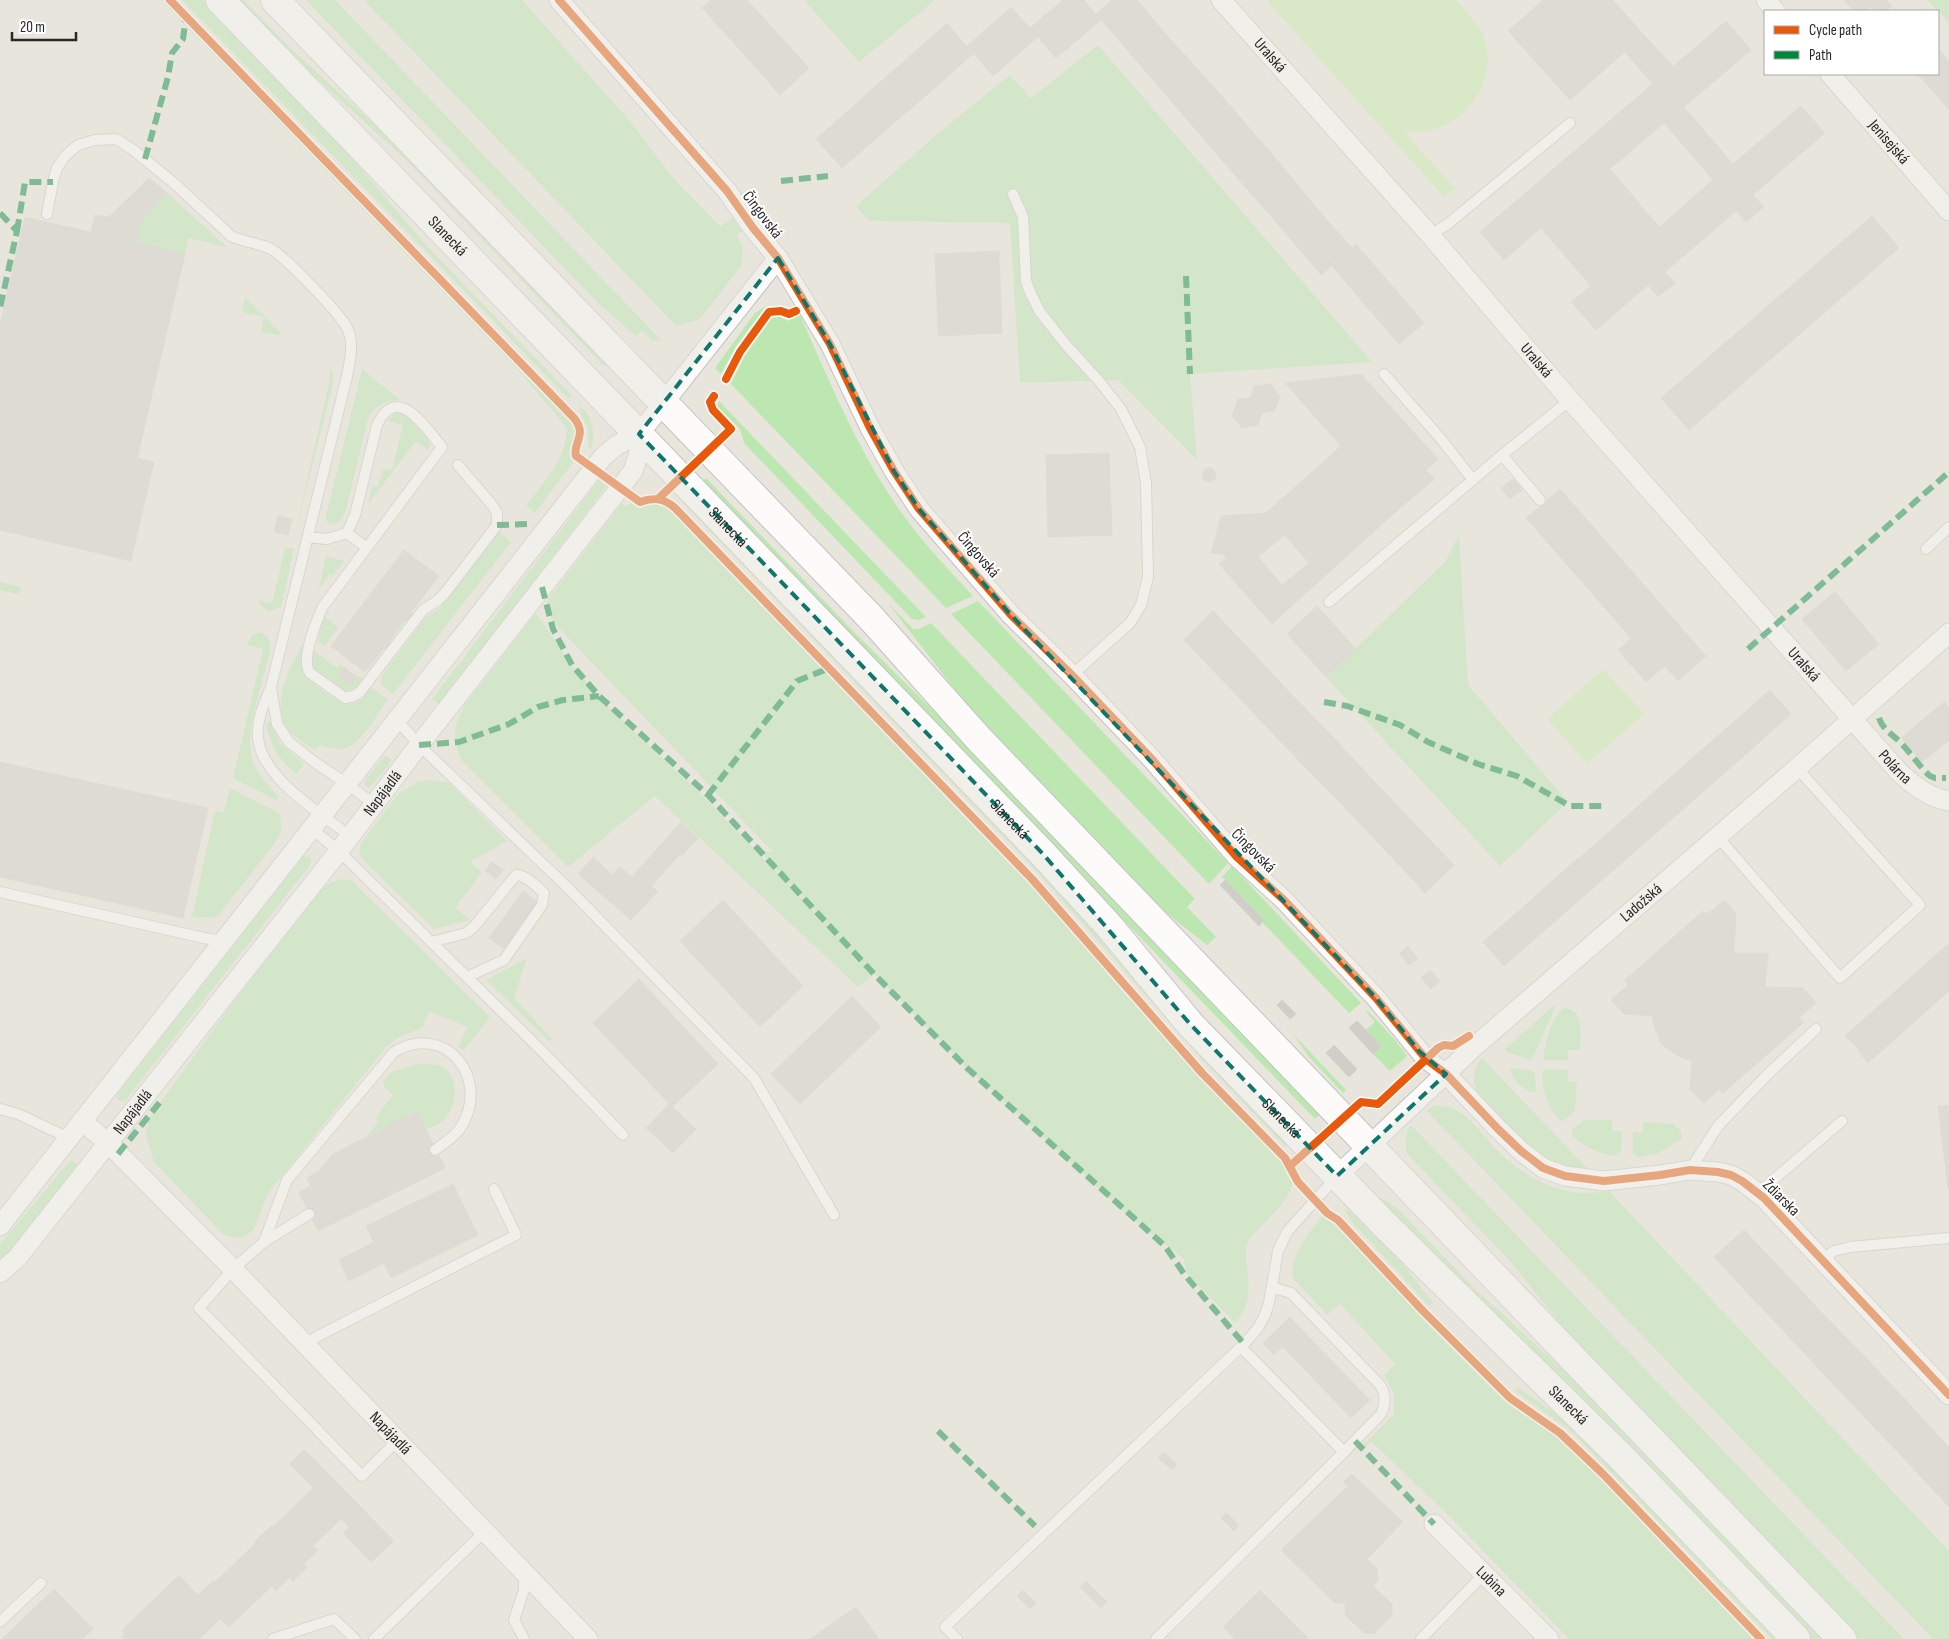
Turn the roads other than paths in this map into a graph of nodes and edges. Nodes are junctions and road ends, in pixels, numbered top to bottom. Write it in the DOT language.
graph roads {
  1 [pos="220,0"];
  2 [pos="275,0"];
  3 [pos="559,0"];
  4 [pos="1221,0"];
  5 [pos="1766,0"];
  6 [pos="1775,10"];
  7 [pos="1831,75"];
  8 [pos="1570,123"];
  9 [pos="1013,194"];
  10 [pos="1949,211"];
  11 [pos="47,214"];
  12 [pos="1430,235"];
  13 [pos="778,258"];
  14 [pos="1384,374"];
  15 [pos="1570,400"];
  16 [pos="664,402"];
  17 [pos="639,434"];
  18 [pos="1502,455"];
  19 [pos="458,465"];
  20 [pos="1473,480"];
  21 [pos="1540,500"];
  22 [pos="1949,527"];
  23 [pos="346,533"];
  24 [pos="308,538"];
  25 [pos="366,547"];
  26 [pos="1926,549"];
  27 [pos="1329,602"];
  28 [pos="1949,633"];
  29 [pos="1072,674"];
  30 [pos="271,687"];
  31 [pos="1853,718"];
  32 [pos="397,720"];
  33 [pos="420,745"];
  34 [pos="1797,768"];
  35 [pos="348,784"];
  36 [pos="1949,800"];
  37 [pos="374,804"];
  38 [pos="317,822"];
  39 [pos="1718,837"];
  40 [pos="345,844"];
  41 [pos="0,892"];
  42 [pos="223,941"];
  43 [pos="432,942"];
  44 [pos="467,977"];
  45 [pos="1816,1029"];
  46 [pos="1446,1074"];
  47 [pos="0,1109"];
  48 [pos="82,1121"];
  49 [pos="1842,1121"];
  50 [pos="623,1134"];
  51 [pos="69,1138"];
  52 [pos="108,1143"];
  53 [pos="1368,1145"];
  54 [pos="435,1150"];
  55 [pos="1690,1170"];
  56 [pos="1337,1176"];
  57 [pos="494,1189"];
  58 [pos="1758,1193"];
  59 [pos="309,1214"];
  60 [pos="834,1215"];
  61 [pos="0,1226"];
  62 [pos="1949,1238"];
  63 [pos="264,1242"];
  64 [pos="1822,1260"];
  65 [pos="233,1269"];
  66 [pos="0,1273"];
  67 [pos="1272,1287"];
  68 [pos="305,1344"];
  69 [pos="1241,1347"];
  70 [pos="1949,1395"];
  71 [pos="398,1440"];
  72 [pos="1344,1452"];
  73 [pos="1434,1524"];
  74 [pos="485,1531"];
  75 [pos="524,1573"];
  76 [pos="1484,1574"];
  77 [pos="42,1583"];
  78 [pos="0,1622"];
  79 [pos="273,1639"];
  80 [pos="355,1639"];
  81 [pos="374,1639"];
  82 [pos="524,1639"];
  83 [pos="588,1639"];
  84 [pos="957,1639"];
  85 [pos="1156,1639"];
  86 [pos="1421,1639"];
  87 [pos="1549,1639"];
  88 [pos="1796,1639"];
  89 [pos="1842,1639"];
  1 -- 17 [label="main road, Slanecká"];
  2 -- 16 [label="main road, Slanecká"];
  3 -- 13 [label="street, Čingovská"];
  4 -- 12 [label="street, Uralská"];
  5 -- 6 [label="street"];
  7 -- 10 [label="street, Jenisejská"];
  8 -- 12 [label="lane"];
  9 -- 29 [label="lane"];
  11 -- 24 [label="lane"];
  12 -- 15 [label="street, Uralská"];
  13 -- 16 [label="street, Napájadlá"];
  13 -- 29 [label="street, Čingovská"];
  14 -- 20 [label="lane"];
  15 -- 18 [label="lane"];
  15 -- 31 [label="street, Uralská"];
  16 -- 17 [label="street, Napájadlá"];
  16 -- 53 [label="main road, Slanecká"];
  17 -- 32 [label="street, Napájadlá"];
  17 -- 33 [label="street, Napájadlá"];
  17 -- 56 [label="main road, Slanecká"];
  18 -- 20 [label="lane"];
  18 -- 21 [label="lane"];
  19 -- 25 [label="lane"];
  20 -- 27 [label="lane"];
  22 -- 26 [label="lane"];
  23 -- 24 [label="lane"];
  23 -- 25 [label="lane"];
  23 -- 25 [label="lane"];
  24 -- 30 [label="lane"];
  28 -- 31 [label="street, Ladožská"];
  29 -- 46 [label="street, Čingovská"];
  30 -- 35 [label="lane"];
  30 -- 38 [label="lane"];
  31 -- 34 [label="street, Ladožská"];
  31 -- 36 [label="street, Polárna"];
  32 -- 33 [label="lane"];
  32 -- 35 [label="street, Napájadlá"];
  33 -- 37 [label="street, Napájadlá"];
  33 -- 60 [label="lane"];
  34 -- 39 [label="street, Ladožská"];
  34 -- 39 [label="lane"];
  35 -- 37 [label="lane"];
  35 -- 38 [label="street, Napájadlá"];
  37 -- 40 [label="street, Napájadlá"];
  38 -- 40 [label="lane"];
  38 -- 40 [label="lane"];
  38 -- 42 [label="street, Napájadlá"];
  39 -- 46 [label="street, Ladožská"];
  40 -- 43 [label="lane"];
  40 -- 52 [label="street, Napájadlá"];
  41 -- 42 [label="lane"];
  42 -- 48 [label="street, Napájadlá"];
  43 -- 44 [label="lane"];
  43 -- 44 [label="lane"];
  44 -- 50 [label="lane"];
  45 -- 55 [label="lane"];
  46 -- 53 [label="street, Ladožská"];
  46 -- 55 [label="street, Ždiarska"];
  47 -- 51 [label="lane"];
  48 -- 51 [label="street, Napájadlá"];
  48 -- 52 [label="street, Napájadlá"];
  49 -- 58 [label="lane"];
  51 -- 61 [label="street, Napájadlá"];
  52 -- 65 [label="street, Napájadlá"];
  52 -- 66 [label="street, Napájadlá"];
  53 -- 56 [label="street, Ladožská"];
  53 -- 89 [label="main road, Slanecká"];
  54 -- 63 [label="lane"];
  55 -- 58 [label="street, Ždiarska"];
  56 -- 67 [label="lane"];
  56 -- 88 [label="main road, Slanecká"];
  57 -- 68 [label="lane"];
  58 -- 64 [label="street, Ždiarska"];
  59 -- 63 [label="lane"];
  62 -- 64 [label="lane"];
  63 -- 65 [label="lane"];
  64 -- 70 [label="street, Ždiarska"];
  65 -- 68 [label="street, Napájadlá"];
  65 -- 71 [label="lane"];
  67 -- 69 [label="lane"];
  67 -- 72 [label="lane"];
  68 -- 71 [label="street, Napájadlá"];
  69 -- 72 [label="lane"];
  69 -- 84 [label="lane"];
  71 -- 74 [label="street, Napájadlá"];
  72 -- 85 [label="lane"];
  73 -- 76 [label="street, Lubina"];
  74 -- 75 [label="street, Napájadlá"];
  74 -- 81 [label="lane"];
  75 -- 82 [label="lane"];
  75 -- 83 [label="street, Napájadlá"];
  76 -- 86 [label="lane"];
  76 -- 87 [label="street, Lubina"];
  77 -- 78 [label="lane"];
  79 -- 80 [label="lane"];
}
